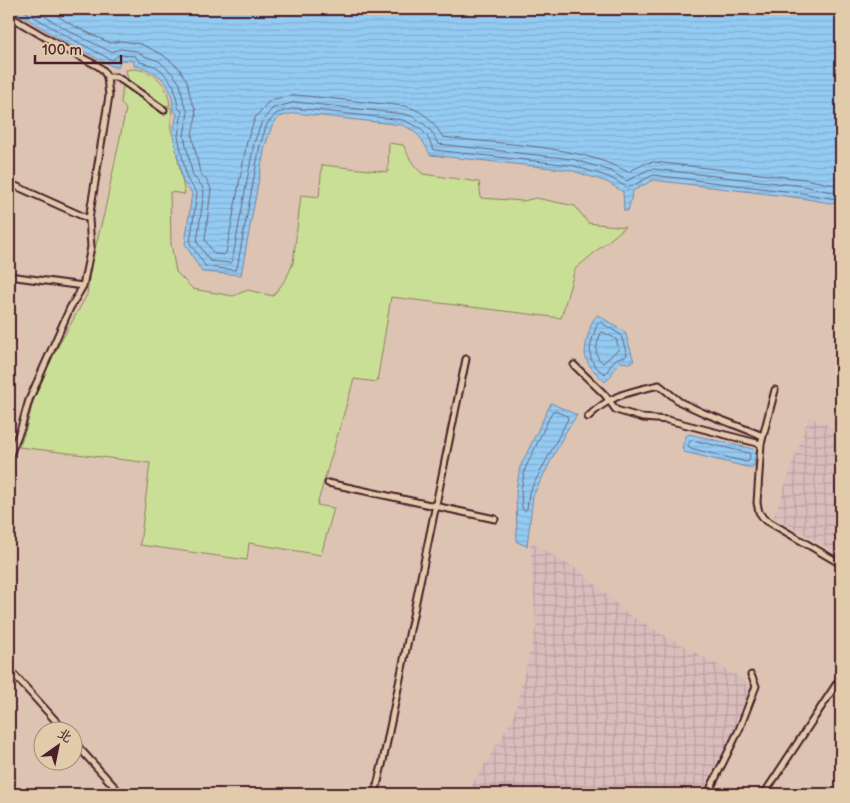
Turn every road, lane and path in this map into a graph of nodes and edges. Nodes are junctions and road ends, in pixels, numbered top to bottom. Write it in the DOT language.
graph roads {
  1 [pos="10,19"];
  2 [pos="107,77"];
  3 [pos="164,110"];
  4 [pos="9,183"];
  5 [pos="89,219"];
  6 [pos="9,276"];
  7 [pos="83,286"];
  8 [pos="466,360"];
  9 [pos="574,365"];
  10 [pos="775,390"];
  11 [pos="608,401"];
  12 [pos="588,417"];
  13 [pos="763,436"];
  14 [pos="761,444"];
  15 [pos="9,457"];
  16 [pos="328,483"];
  17 [pos="436,507"];
  18 [pos="495,519"];
  19 [pos="841,564"];
  20 [pos="9,669"];
  21 [pos="751,675"];
  22 [pos="841,677"];
  23 [pos="55,720"];
  24 [pos="82,751"];
  25 [pos="121,794"];
  26 [pos="375,794"];
  27 [pos="712,794"];
  28 [pos="764,794"];
  1 -- 2 [label="street"];
  2 -- 3 [label="street"];
  2 -- 5 [label="street"];
  4 -- 5 [label="street"];
  5 -- 7 [label="street"];
  6 -- 7 [label="street"];
  7 -- 15 [label="street"];
  8 -- 17 [label="street"];
  9 -- 11 [label="street"];
  10 -- 13 [label="street"];
  11 -- 12 [label="street"];
  11 -- 13 [label="street"];
  11 -- 14 [label="street"];
  13 -- 14 [label="street"];
  14 -- 19 [label="street"];
  16 -- 17 [label="street"];
  17 -- 18 [label="street"];
  17 -- 26 [label="street"];
  20 -- 23 [label="street"];
  21 -- 27 [label="street"];
  22 -- 28 [label="street"];
  24 -- 25 [label="street"];
}
